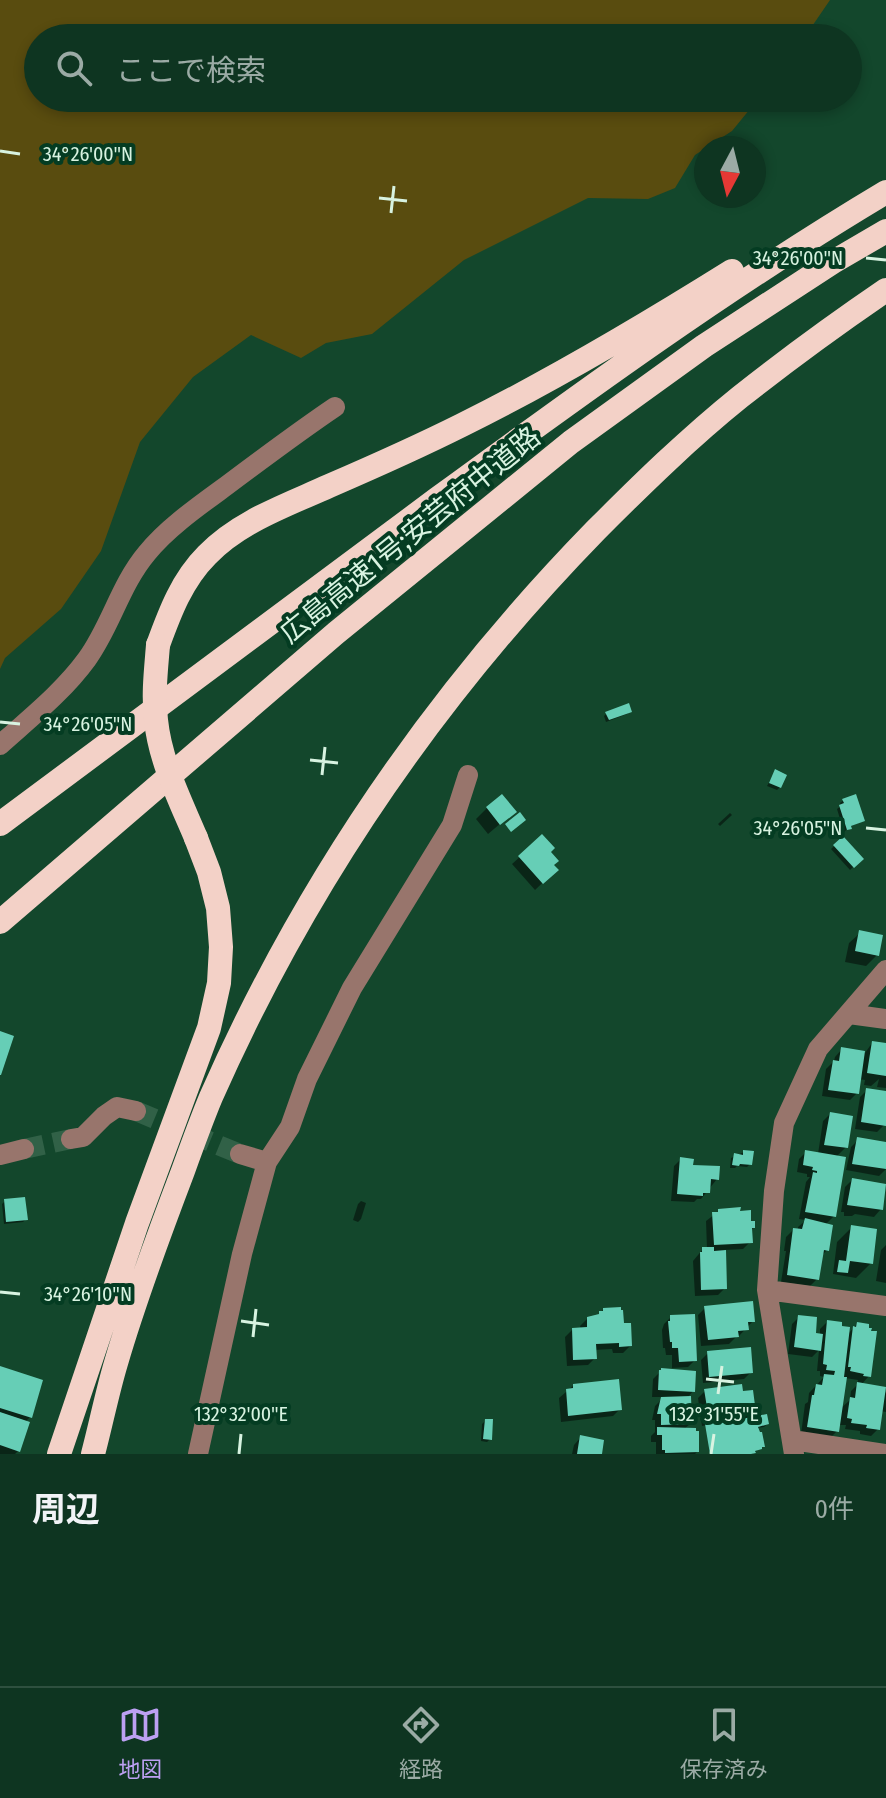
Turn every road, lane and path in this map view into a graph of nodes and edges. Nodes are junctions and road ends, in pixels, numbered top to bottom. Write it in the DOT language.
graph roads {
  1 [pos="886,178"];
  2 [pos="886,192"];
  3 [pos="886,231"];
  4 [pos="886,290"];
  5 [pos="335,407"];
  6 [pos="0,745"];
  7 [pos="468,775"];
  8 [pos="0,824"];
  9 [pos="0,922"];
  10 [pos="886,970"];
  11 [pos="849,1014"];
  12 [pos="886,1019"];
  13 [pos="136,1111"];
  14 [pos="71,1139"];
  15 [pos="24,1149"];
  16 [pos="240,1154"];
  17 [pos="0,1155"];
  18 [pos="267,1162"];
  19 [pos="767,1290"];
  20 [pos="886,1306"];
  21 [pos="793,1447"];
  22 [pos="59,1454"];
  23 [pos="93,1454"];
  24 [pos="198,1454"];
  25 [pos="886,1454"];
  1 -- 22 [label="highway, bridge"];
  2 -- 8 [label="highway, 広島高速1号;安芸府中道路"];
  3 -- 9 [label="highway, 広島高速1号;安芸府中道路"];
  4 -- 23 [label="highway"];
  5 -- 6 [label="street"];
  7 -- 18 [label="street"];
  10 -- 11 [label="street"];
  11 -- 12 [label="street"];
  11 -- 19 [label="street"];
  13 -- 14 [label="street"];
  15 -- 17 [label="street"];
  16 -- 18 [label="street"];
  18 -- 24 [label="street"];
  19 -- 20 [label="street"];
  19 -- 21 [label="street"];
  21 -- 25 [label="street"];
}
